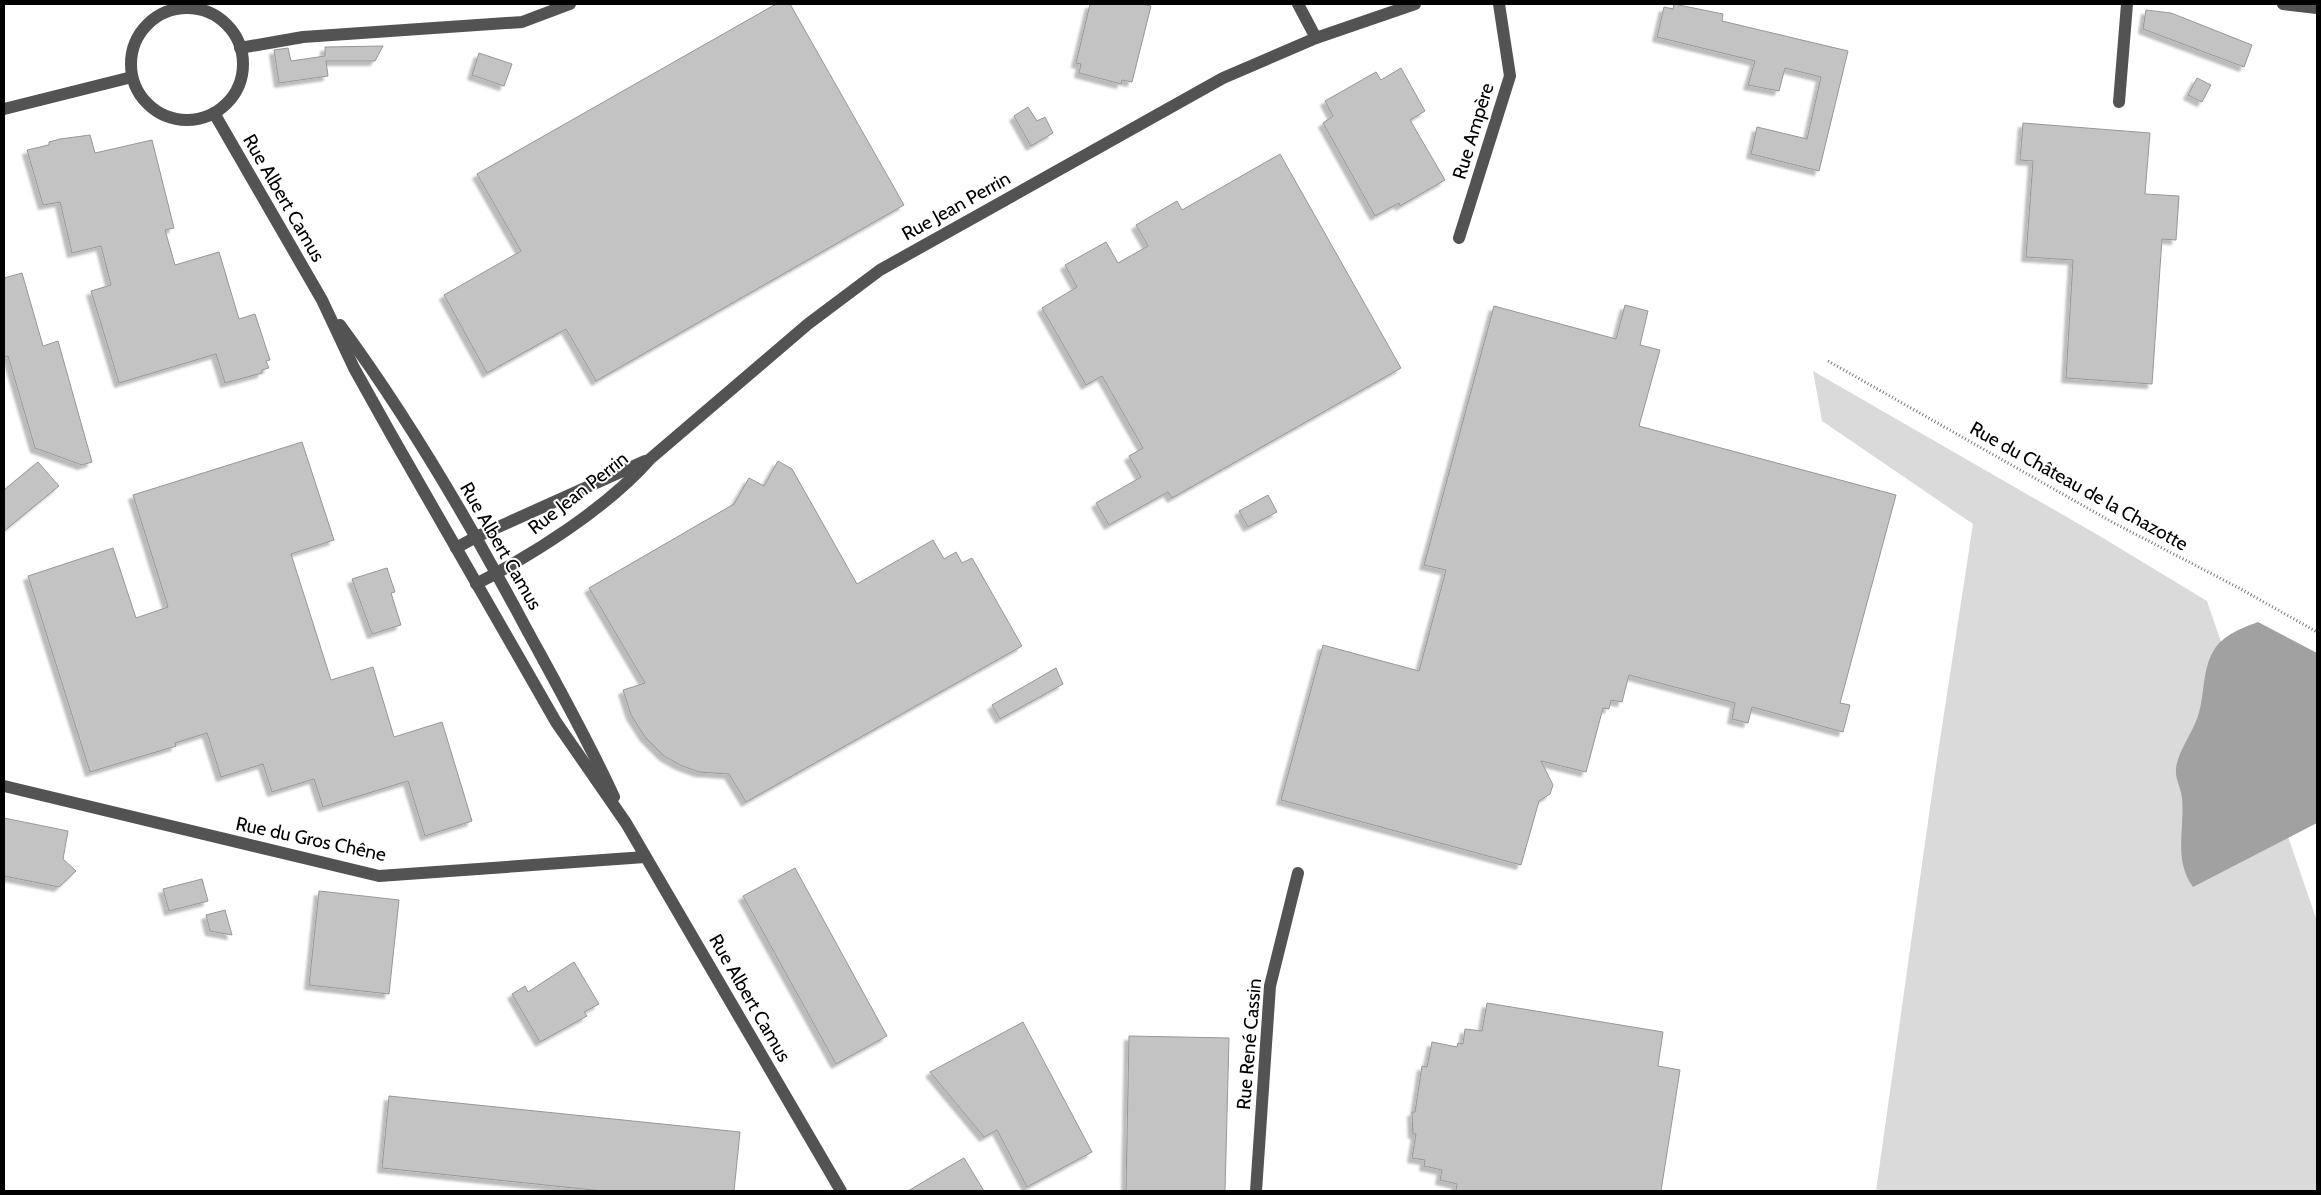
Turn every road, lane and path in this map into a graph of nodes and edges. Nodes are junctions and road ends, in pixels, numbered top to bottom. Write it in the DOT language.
graph roads {
  1 [pos="570,4"];
  2 [pos="1298,4"];
  3 [pos="1415,4"];
  4 [pos="1499,4"];
  5 [pos="2127,4"];
  6 [pos="2283,4"];
  7 [pos="2317,8"];
  8 [pos="1316,38"];
  9 [pos="240,48"];
  10 [pos="132,77"];
  11 [pos="2119,102"];
  12 [pos="4,109"];
  13 [pos="214,113"];
  14 [pos="1459,238"];
  15 [pos="322,300"];
  16 [pos="1828,361"];
  17 [pos="650,459"];
  18 [pos="476,537"];
  19 [pos="456,548"];
  20 [pos="497,574"];
  21 [pos="476,584"];
  22 [pos="2317,632"];
  23 [pos="4,786"];
  24 [pos="626,823"];
  25 [pos="645,857"];
  26 [pos="1298,873"];
  27 [pos="841,1191"];
  28 [pos="1256,1191"];
  1 -- 9 [label="street"];
  2 -- 8 [label="street"];
  3 -- 8 [label="street, Rue Jean Perrin"];
  4 -- 14 [label="street, Rue Ampère"];
  5 -- 11 [label="street"];
  6 -- 7 [label="street"];
  8 -- 17 [label="street, Rue Jean Perrin"];
  9 -- 10 [label="street"];
  9 -- 13 [label="street"];
  10 -- 12 [label="street"];
  10 -- 13 [label="street"];
  13 -- 15 [label="street, Rue Albert Camus"];
  15 -- 18 [label="street, Rue Albert Camus"];
  15 -- 19 [label="street, Rue Albert Camus"];
  16 -- 22 [label="path, Rue du Château de la Chazotte"];
  17 -- 18 [label="street, Rue Jean Perrin"];
  17 -- 20 [label="street, Rue Jean Perrin"];
  18 -- 19 [label="street, Rue Jean Perrin"];
  18 -- 20 [label="street, Rue Albert Camus"];
  19 -- 21 [label="street, Rue Albert Camus"];
  20 -- 21 [label="street, Rue Jean Perrin"];
  20 -- 24 [label="street, Rue Albert Camus"];
  21 -- 24 [label="street, Rue Albert Camus"];
  23 -- 25 [label="street, Rue du Gros Chêne"];
  24 -- 25 [label="street, Rue Albert Camus"];
  25 -- 27 [label="street, Rue Albert Camus"];
  26 -- 28 [label="street, Rue René Cassin"];
}
